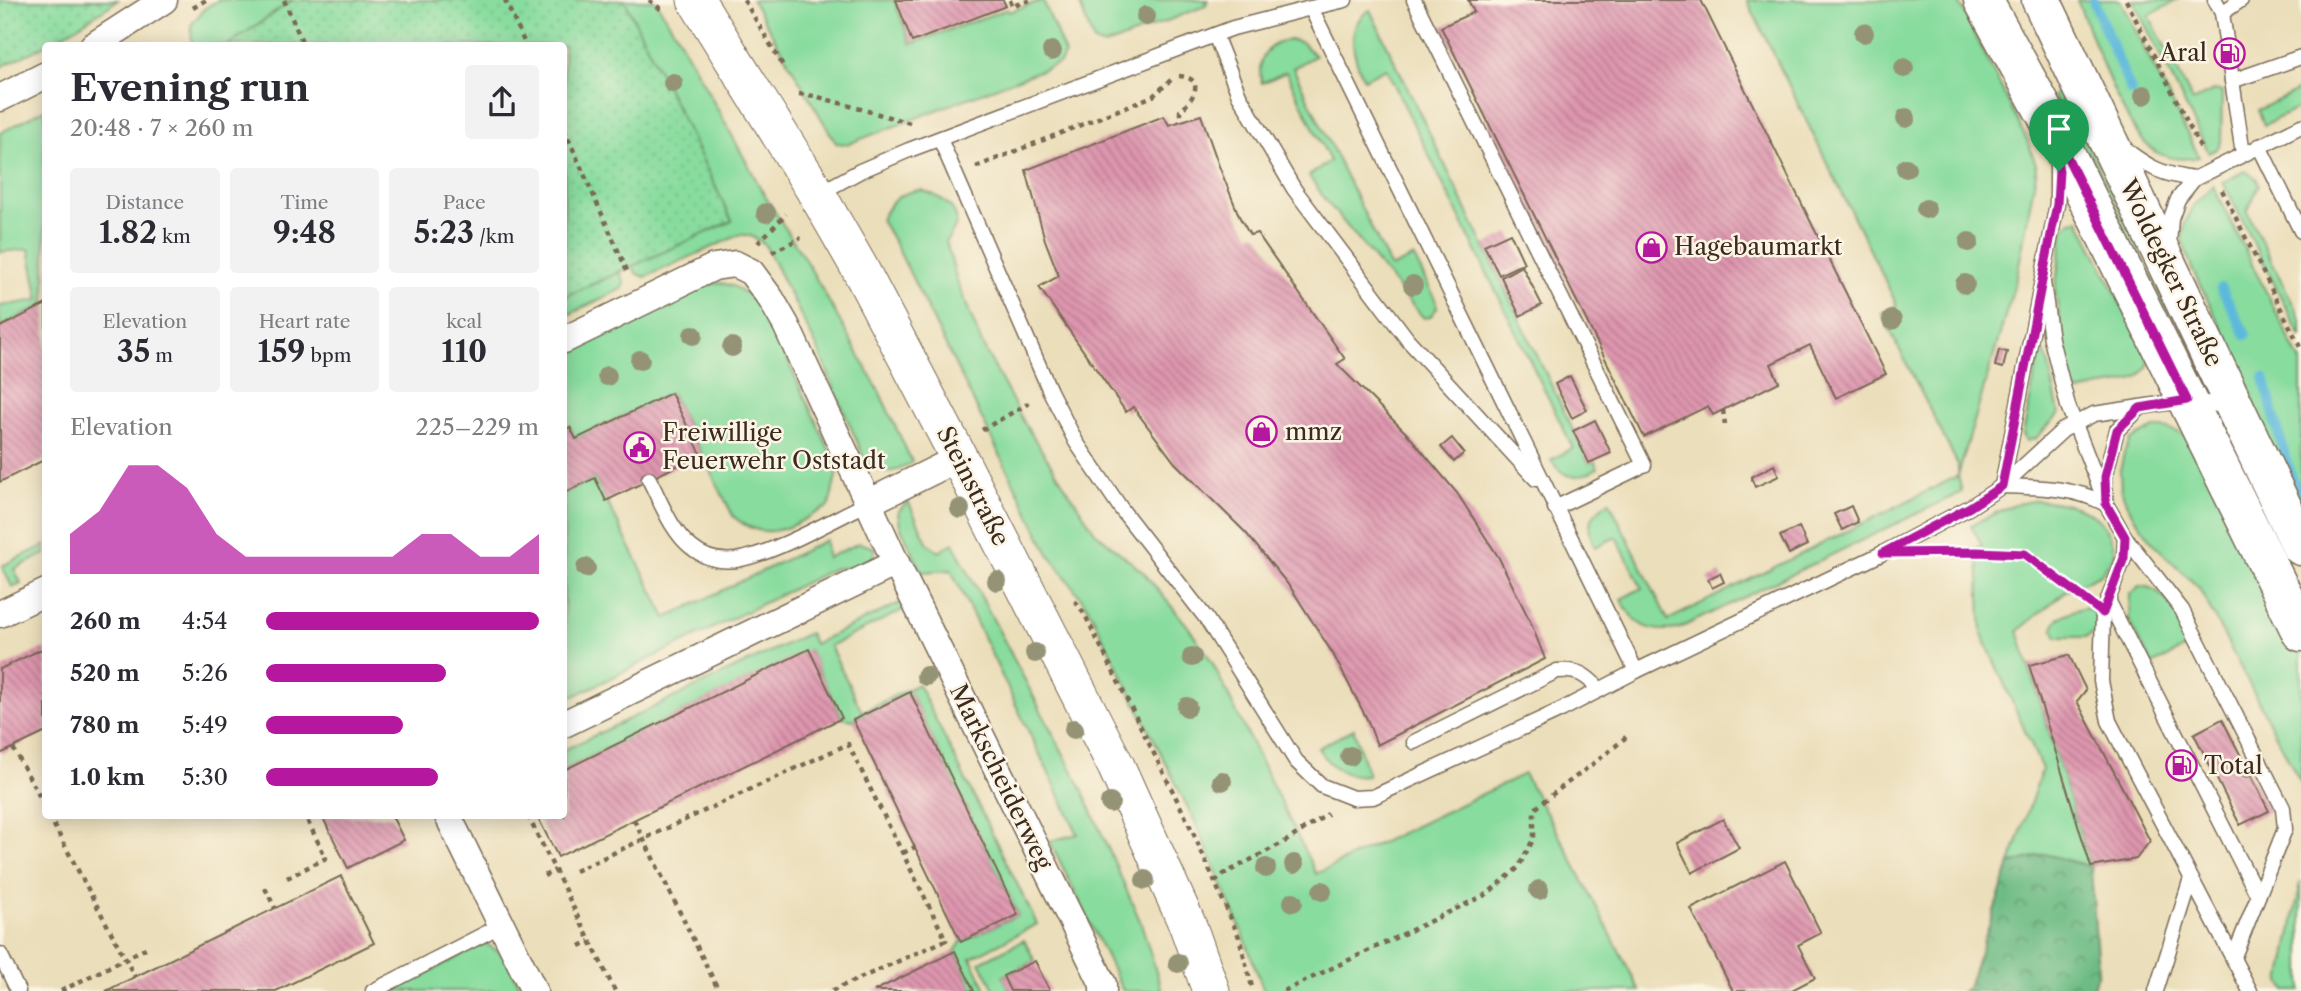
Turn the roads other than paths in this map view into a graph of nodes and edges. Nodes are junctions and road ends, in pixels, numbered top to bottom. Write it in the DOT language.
graph roads {
  1 [pos="164,0"];
  2 [pos="696,0"];
  3 [pos="1345,0"];
  4 [pos="1414,0"];
  5 [pos="1983,0"];
  6 [pos="2041,0"];
  7 [pos="2241,0"];
  8 [pos="2219,7"];
  9 [pos="1311,8"];
  10 [pos="1215,35"];
  11 [pos="99,42"];
  12 [pos="2301,57"];
  13 [pos="42,77"];
  14 [pos="2232,82"];
  15 [pos="0,98"];
  16 [pos="2095,113"];
  17 [pos="2049,120"];
  18 [pos="2301,126"];
  19 [pos="940,139"];
  20 [pos="2259,146"];
  21 [pos="2243,154"];
  22 [pos="2194,179"];
  23 [pos="817,194"];
  24 [pos="2301,231"];
  25 [pos="2043,282"];
  26 [pos="2176,283"];
  27 [pos="567,339"];
  28 [pos="2187,400"];
  29 [pos="2140,408"];
  30 [pos="2235,408"];
  31 [pos="2074,422"];
  32 [pos="970,444"];
  33 [pos="649,479"];
  34 [pos="2002,486"];
  35 [pos="1546,490"];
  36 [pos="868,503"];
  37 [pos="2106,504"];
  38 [pos="1555,508"];
  39 [pos="2125,537"];
  40 [pos="2301,546"];
  41 [pos="896,563"];
  42 [pos="42,594"];
  43 [pos="2105,607"];
  44 [pos="2,609"];
  45 [pos="2301,632"];
  46 [pos="1636,671"];
  47 [pos="1600,690"];
  48 [pos="567,723"];
  49 [pos="1414,742"];
  50 [pos="2219,784"];
  51 [pos="2205,791"];
  52 [pos="449,819"];
  53 [pos="2191,879"];
  54 [pos="2258,896"];
  55 [pos="502,925"];
  56 [pos="0,954"];
  57 [pos="2233,959"];
  58 [pos="18,991"];
  59 [pos="373,991"];
  60 [pos="534,991"];
  61 [pos="1103,991"];
  62 [pos="1211,991"];
  63 [pos="2156,991"];
  64 [pos="2250,991"];
  1 -- 11 [label="street"];
  2 -- 23 [label="street, Steinstraße"];
  3 -- 9 [label="lane"];
  4 -- 38 [label="lane"];
  5 -- 17 [label="main road, Woldegker Straße"];
  6 -- 16 [label="main road, Woldegker Straße"];
  7 -- 8 [label="lane"];
  8 -- 14 [label="lane"];
  9 -- 10 [label="lane"];
  9 -- 35 [label="lane"];
  10 -- 19 [label="lane"];
  10 -- 35 [label="lane"];
  12 -- 14 [label="lane"];
  13 -- 15 [label="street"];
  14 -- 21 [label="lane"];
  16 -- 22 [label="lane"];
  16 -- 26 [label="main road, Woldegker Straße"];
  17 -- 25 [label="lane"];
  17 -- 28 [label="main road, Woldegker Straße"];
  18 -- 20 [label="lane"];
  19 -- 23 [label="lane"];
  19 -- 47 [label="lane"];
  20 -- 21 [label="lane"];
  20 -- 24 [label="lane"];
  21 -- 22 [label="lane"];
  22 -- 26 [label="lane"];
  23 -- 32 [label="street, Steinstraße"];
  25 -- 31 [label="lane"];
  25 -- 34 [label="lane"];
  26 -- 30 [label="main road, Woldegker Straße"];
  27 -- 36 [label="street, Markscheiderweg"];
  28 -- 29 [label="lane"];
  28 -- 30 [label="lane"];
  28 -- 45 [label="main road, Woldegker Straße"];
  29 -- 31 [label="lane"];
  29 -- 37 [label="lane"];
  30 -- 40 [label="main road, Woldegker Straße"];
  31 -- 34 [label="lane"];
  31 -- 37 [label="lane"];
  32 -- 36 [label="street"];
  32 -- 62 [label="street, Steinstraße"];
  33 -- 36 [label="lane"];
  34 -- 37 [label="lane"];
  34 -- 46 [label="lane"];
  35 -- 38 [label="lane"];
  36 -- 41 [label="street, Markscheiderweg"];
  37 -- 39 [label="lane"];
  38 -- 46 [label="lane"];
  39 -- 43 [label="lane"];
  39 -- 54 [label="lane"];
  41 -- 48 [label="street"];
  41 -- 61 [label="street, Markscheiderweg"];
  42 -- 44 [label="street"];
  43 -- 51 [label="lane"];
  43 -- 53 [label="lane"];
  46 -- 47 [label="lane"];
  47 -- 49 [label="lane"];
  50 -- 51 [label="lane"];
  51 -- 54 [label="lane"];
  52 -- 55 [label="street"];
  53 -- 57 [label="lane"];
  53 -- 63 [label="lane"];
  54 -- 57 [label="lane"];
  55 -- 59 [label="lane"];
  55 -- 60 [label="street"];
  56 -- 58 [label="lane"];
  57 -- 64 [label="lane"];
}
